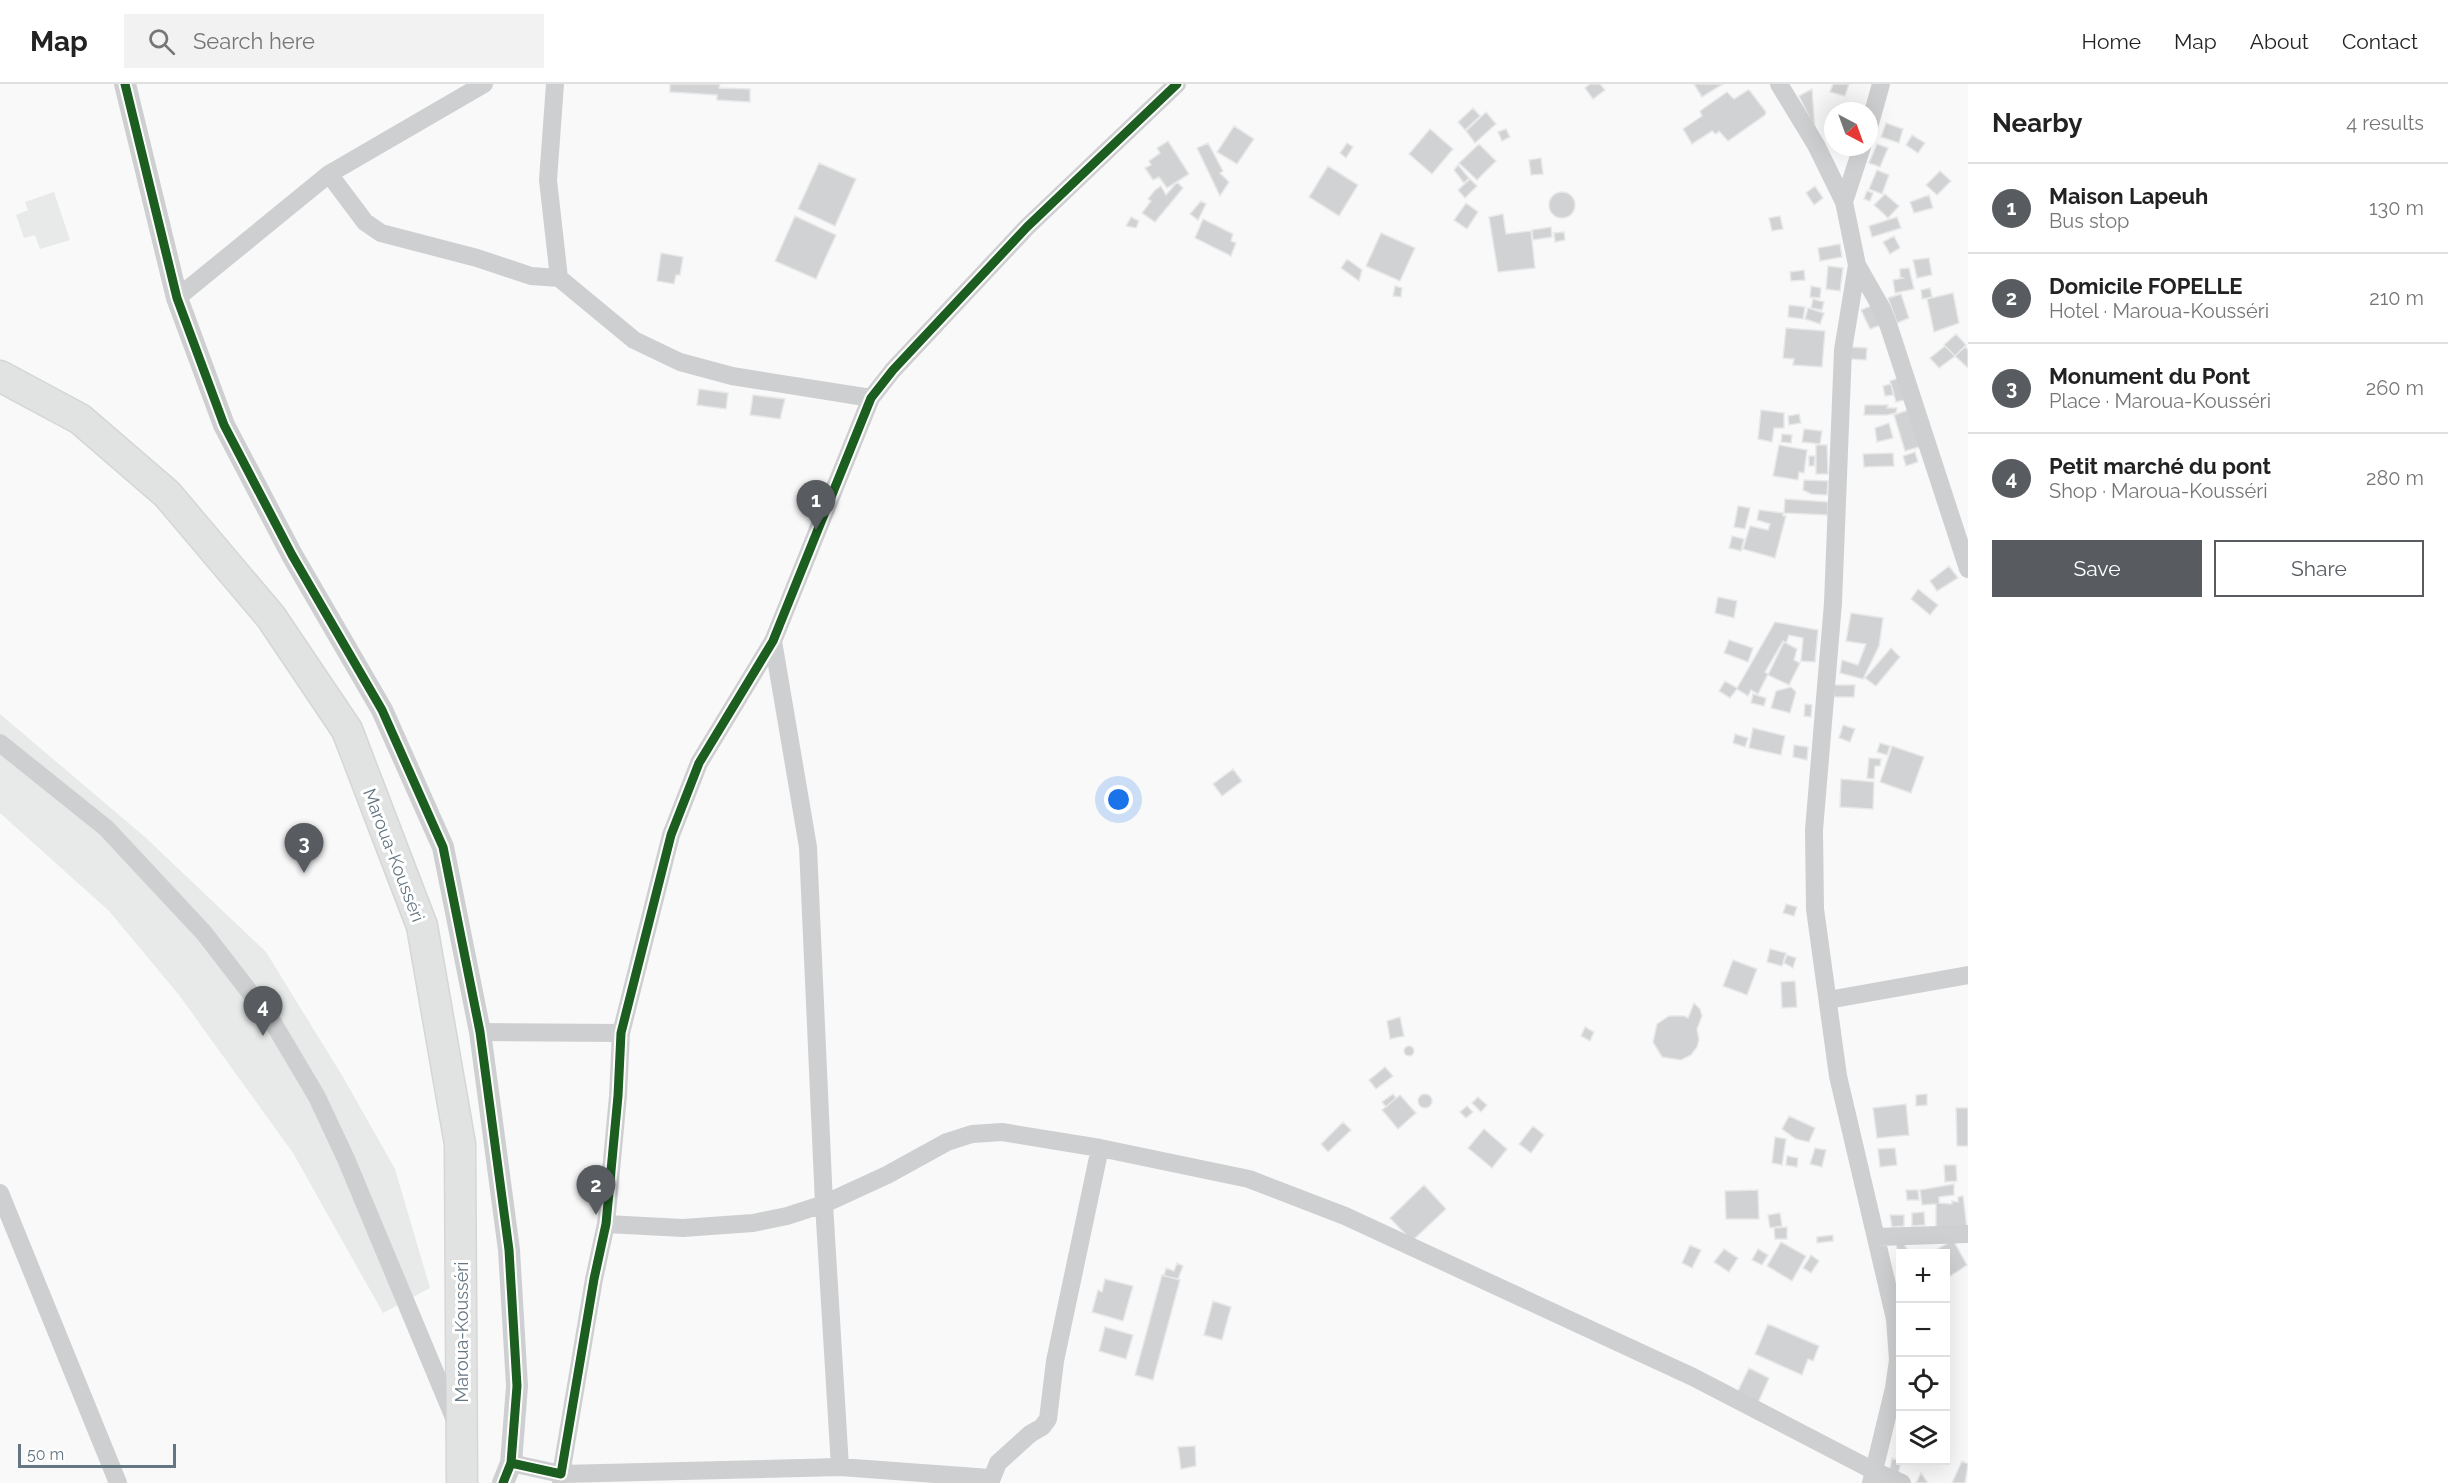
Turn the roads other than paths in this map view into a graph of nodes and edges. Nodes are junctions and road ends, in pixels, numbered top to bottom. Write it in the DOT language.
graph roads {
  1 [pos="125,84"];
  2 [pos="484,84"];
  3 [pos="555,84"];
  4 [pos="1177,84"];
  5 [pos="1779,84"];
  6 [pos="1881,84"];
  7 [pos="1876,102"];
  8 [pos="1859,156"];
  9 [pos="329,174"];
  10 [pos="1844,202"];
  11 [pos="1857,265"];
  12 [pos="559,278"];
  13 [pos="177,298"];
  14 [pos="0,376"];
  15 [pos="871,399"];
  16 [pos="1968,569"];
  17 [pos="773,641"];
  18 [pos="0,743"];
  19 [pos="1968,975"];
  20 [pos="1827,1000"];
  21 [pos="480,1032"];
  22 [pos="621,1033"];
  23 [pos="1100,1148"];
  24 [pos="0,1193"];
  25 [pos="824,1204"];
  26 [pos="606,1224"];
  27 [pos="1968,1234"];
  28 [pos="1877,1237"];
  29 [pos="461,1436"];
  30 [pos="840,1467"];
  31 [pos="507,1473"];
  32 [pos="1873,1477"];
  33 [pos="561,1479"];
  34 [pos="990,1480"];
  35 [pos="118,1483"];
  36 [pos="462,1483"];
  37 [pos="1902,1483"];
  1 -- 13 [label="street"];
  2 -- 9 [label="street"];
  3 -- 12 [label="street"];
  4 -- 15 [label="street"];
  5 -- 10 [label="street"];
  6 -- 7 [label="street"];
  8 -- 10 [label="street"];
  9 -- 12 [label="street"];
  9 -- 13 [label="street"];
  10 -- 11 [label="street"];
  11 -- 16 [label="street"];
  11 -- 20 [label="street"];
  12 -- 15 [label="street"];
  13 -- 21 [label="street"];
  14 -- 29 [label="highway, Maroua-Kousséri"];
  15 -- 17 [label="street"];
  17 -- 22 [label="street"];
  17 -- 25 [label="street"];
  18 -- 29 [label="street"];
  19 -- 20 [label="street"];
  20 -- 28 [label="street"];
  21 -- 22 [label="street"];
  21 -- 31 [label="street"];
  22 -- 26 [label="street"];
  23 -- 25 [label="street"];
  23 -- 32 [label="street"];
  23 -- 34 [label="street"];
  24 -- 35 [label="street"];
  25 -- 26 [label="street"];
  25 -- 30 [label="street"];
  26 -- 33 [label="street"];
  27 -- 28 [label="street"];
  28 -- 32 [label="street"];
  29 -- 36 [label="highway, Maroua-Kousséri"];
  30 -- 33 [label="street"];
  30 -- 34 [label="street"];
  31 -- 33 [label="street"];
  32 -- 37 [label="street"];
}
